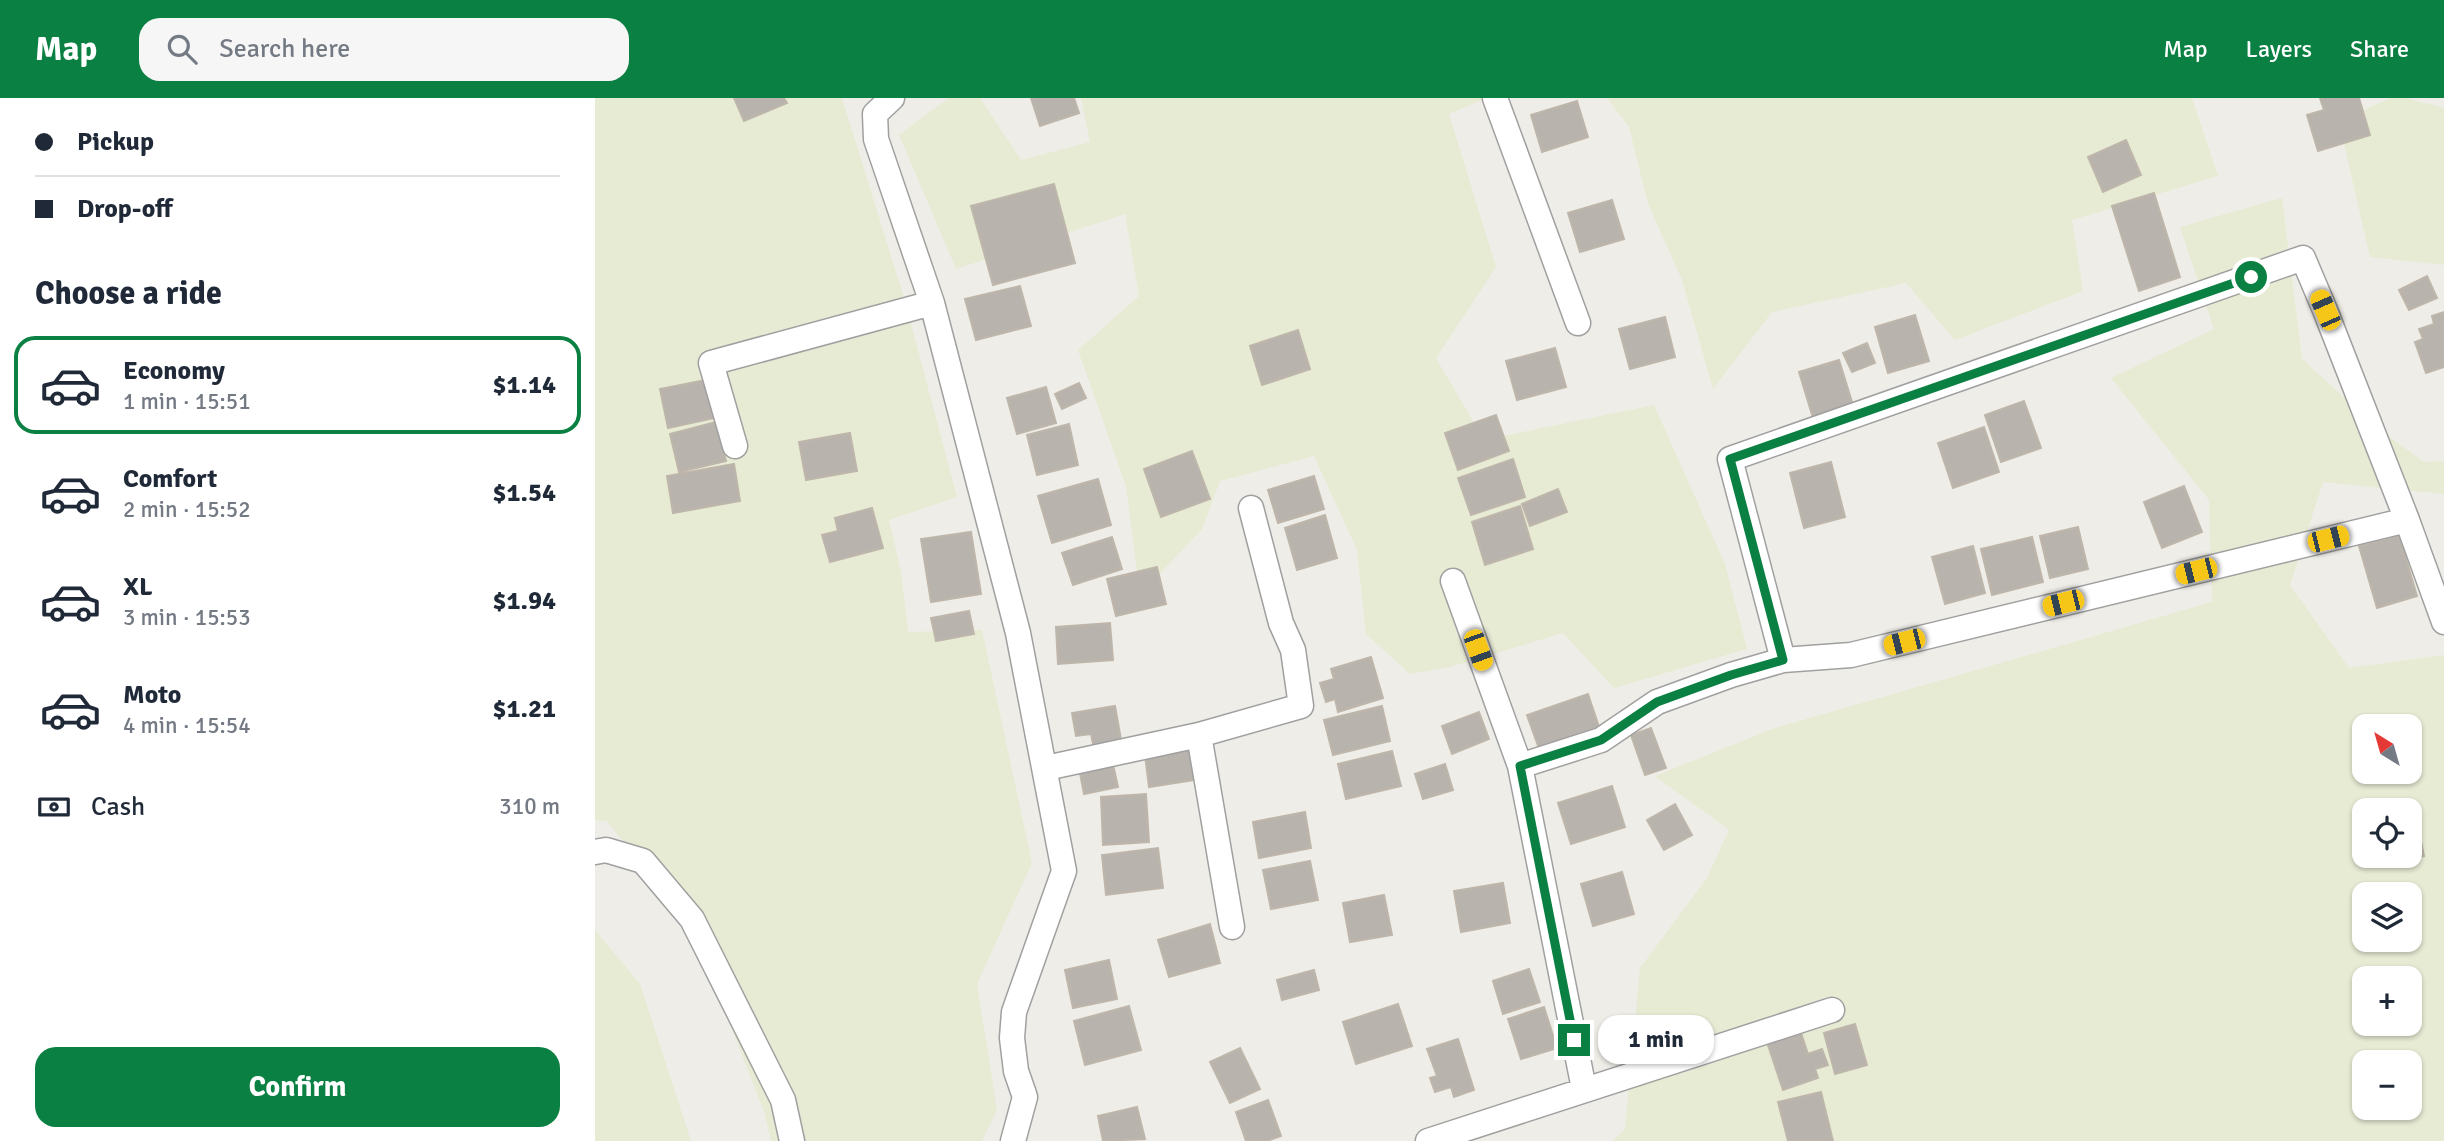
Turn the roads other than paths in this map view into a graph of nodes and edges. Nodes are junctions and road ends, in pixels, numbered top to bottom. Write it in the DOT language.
graph roads {
  1 [pos="892,98"];
  2 [pos="1495,98"];
  3 [pos="932,303"];
  4 [pos="1578,323"];
  5 [pos="735,446"];
  6 [pos="1251,508"];
  7 [pos="2407,520"];
  8 [pos="1453,581"];
  9 [pos="2444,622"];
  10 [pos="1783,660"];
  11 [pos="1199,735"];
  12 [pos="1520,766"];
  13 [pos="1046,768"];
  14 [pos="595,852"];
  15 [pos="1232,927"];
  16 [pos="1832,1010"];
  17 [pos="1584,1089"];
  18 [pos="792,1141"];
  19 [pos="1013,1141"];
  20 [pos="1428,1141"];
  1 -- 3 [label="street"];
  2 -- 4 [label="street"];
  3 -- 5 [label="street"];
  3 -- 13 [label="street"];
  6 -- 11 [label="street"];
  7 -- 9 [label="street"];
  7 -- 10 [label="street"];
  7 -- 10 [label="street"];
  8 -- 12 [label="street"];
  10 -- 12 [label="street"];
  11 -- 13 [label="street"];
  11 -- 15 [label="street"];
  12 -- 17 [label="street"];
  13 -- 19 [label="street"];
  14 -- 18 [label="street"];
  16 -- 17 [label="street"];
  17 -- 20 [label="street"];
}
